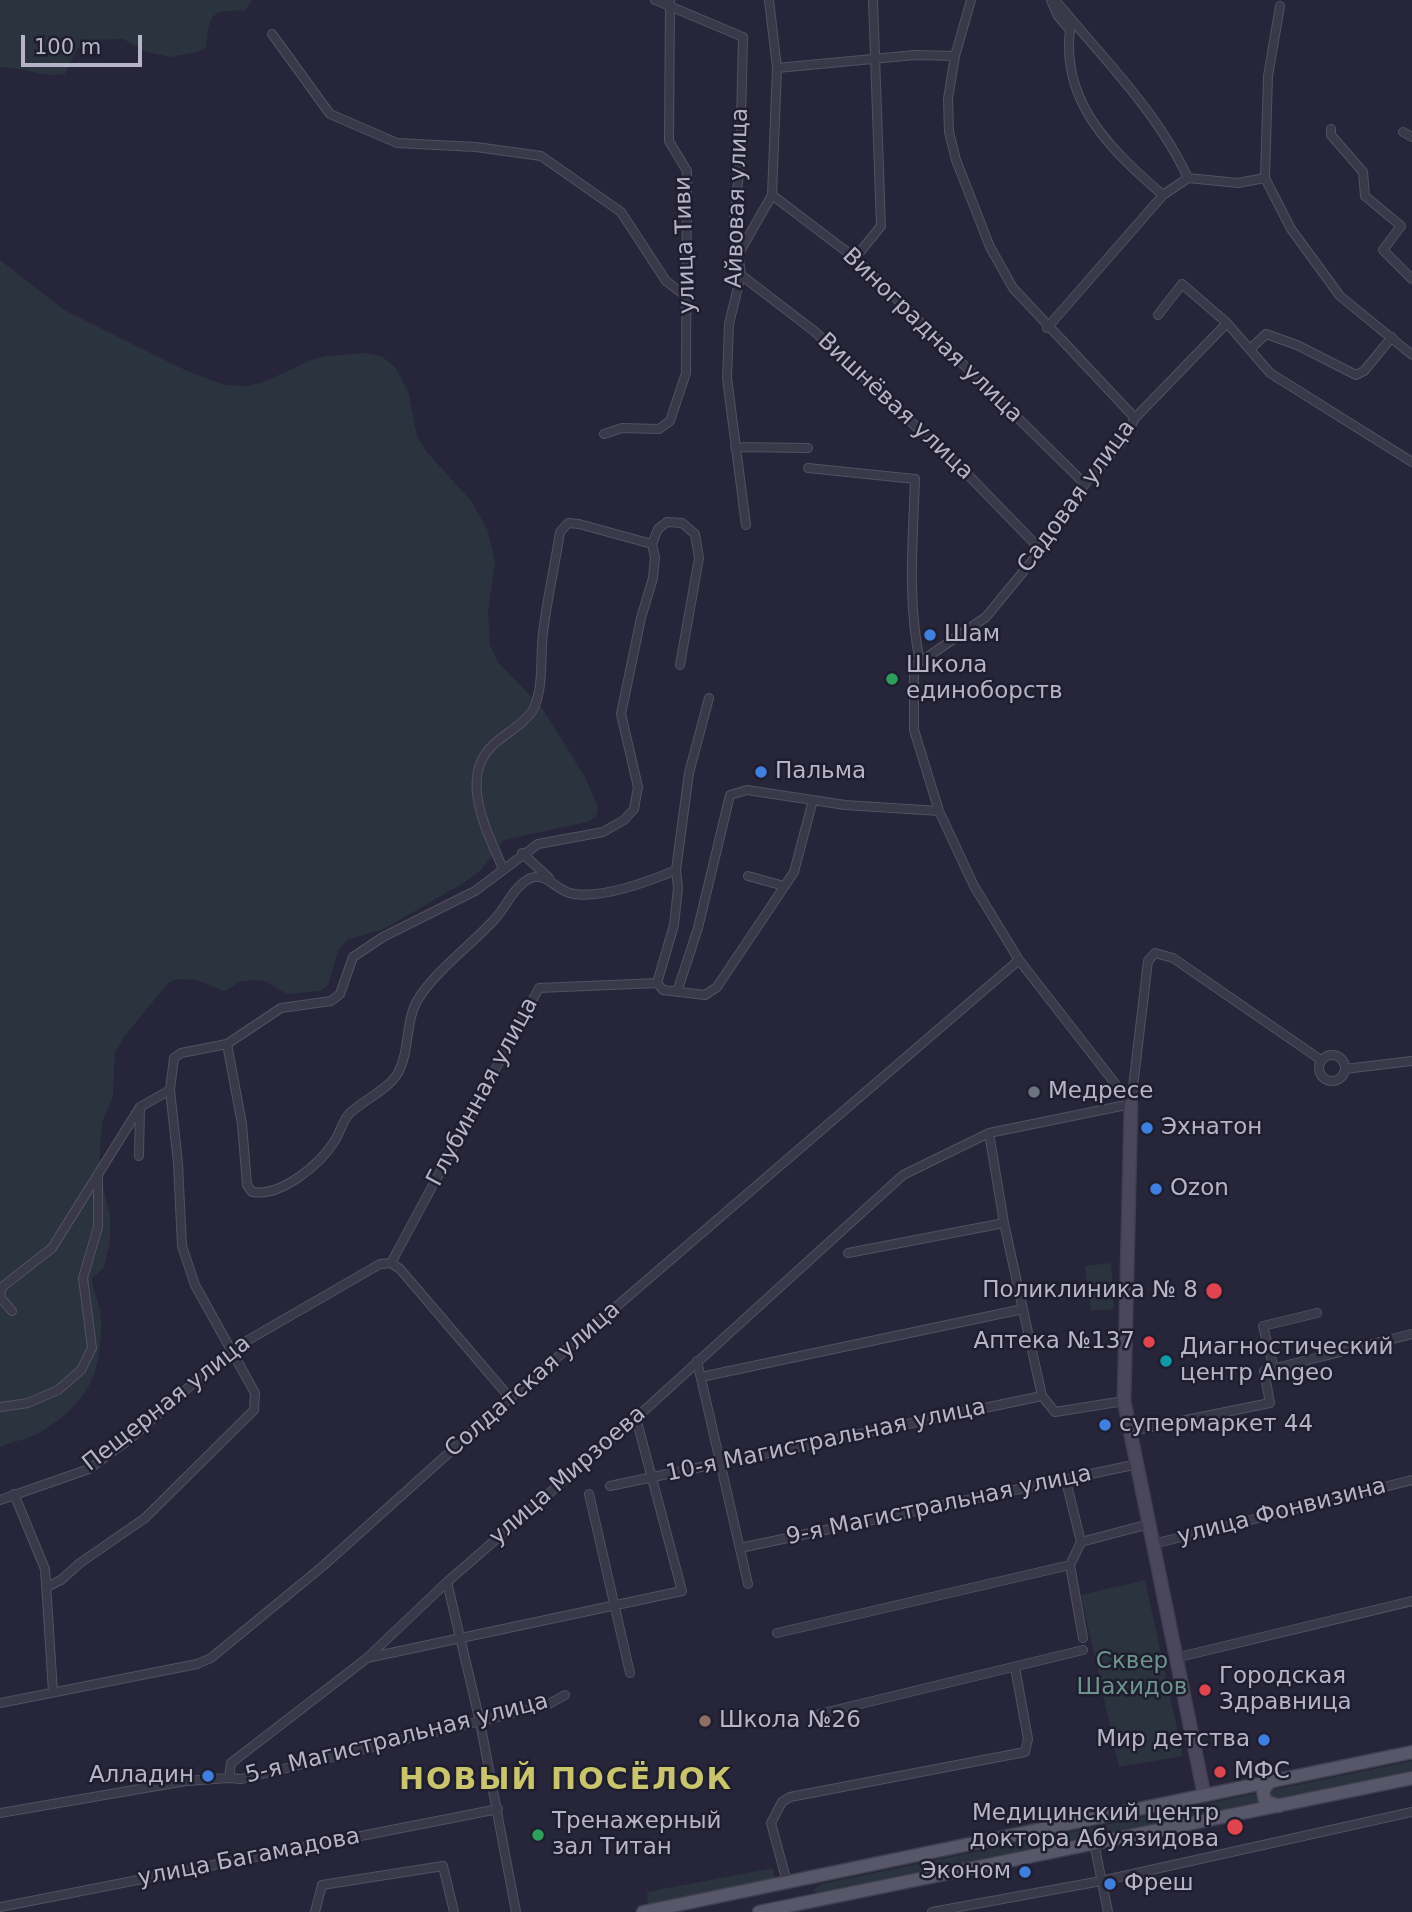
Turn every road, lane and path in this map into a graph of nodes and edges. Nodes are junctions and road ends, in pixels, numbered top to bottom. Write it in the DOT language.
graph roads {
  1 [pos="655,0"];
  2 [pos="769,0"];
  3 [pos="873,0"];
  4 [pos="971,0"];
  5 [pos="1053,0"];
  6 [pos="670,4"];
  7 [pos="1280,6"];
  8 [pos="272,34"];
  9 [pos="955,56"];
  10 [pos="875,58"];
  11 [pos="777,68"];
  12 [pos="1331,129"];
  13 [pos="1403,132"];
  14 [pos="1412,137"];
  15 [pos="1188,178"];
  16 [pos="1265,178"];
  17 [pos="772,195"];
  18 [pos="1163,195"];
  19 [pos="739,253"];
  20 [pos="855,258"];
  21 [pos="741,275"];
  22 [pos="1412,279"];
  23 [pos="687,297"];
  24 [pos="1158,315"];
  25 [pos="1227,323"];
  26 [pos="1047,328"];
  27 [pos="1392,337"];
  28 [pos="1250,349"];
  29 [pos="1412,355"];
  30 [pos="1135,418"];
  31 [pos="604,435"];
  32 [pos="735,447"];
  33 [pos="808,448"];
  34 [pos="1412,462"];
  35 [pos="807,468"];
  36 [pos="1085,484"];
  37 [pos="746,525"];
  38 [pos="653,544"];
  39 [pos="1041,550"];
  40 [pos="920,662"];
  41 [pos="680,665"];
  42 [pos="709,698"];
  43 [pos="813,800"];
  44 [pos="939,811"];
  45 [pos="522,853"];
  46 [pos="503,869"];
  47 [pos="676,870"];
  48 [pos="748,876"];
  49 [pos="549,878"];
  50 [pos="785,886"];
  51 [pos="1019,960"];
  52 [pos="657,983"];
  53 [pos="677,992"];
  54 [pos="227,1044"];
  55 [pos="1321,1060"];
  56 [pos="1412,1061"];
  57 [pos="1345,1069"];
  58 [pos="170,1090"];
  59 [pos="1131,1104"];
  60 [pos="140,1107"];
  61 [pos="989,1133"];
  62 [pos="139,1156"];
  63 [pos="98,1174"];
  64 [pos="1004,1223"];
  65 [pos="848,1253"];
  66 [pos="391,1263"];
  67 [pos="1023,1310"];
  68 [pos="12,1311"];
  69 [pos="1317,1312"];
  70 [pos="1412,1336"];
  71 [pos="232,1350"];
  72 [pos="698,1362"];
  73 [pos="1274,1369"];
  74 [pos="701,1377"];
  75 [pos="1042,1396"];
  76 [pos="510,1398"];
  77 [pos="1124,1401"];
  78 [pos="0,1406"];
  79 [pos="636,1418"];
  80 [pos="1131,1431"];
  81 [pos="720,1463"];
  82 [pos="1138,1464"];
  83 [pos="652,1477"];
  84 [pos="1066,1480"];
  85 [pos="1412,1480"];
  86 [pos="610,1486"];
  87 [pos="14,1494"];
  88 [pos="589,1494"];
  89 [pos="0,1500"];
  90 [pos="1149,1524"];
  91 [pos="1081,1542"];
  92 [pos="1153,1544"];
  93 [pos="740,1548"];
  94 [pos="1070,1565"];
  95 [pos="447,1582"];
  96 [pos="748,1584"];
  97 [pos="47,1587"];
  98 [pos="1412,1601"];
  99 [pos="614,1604"];
  100 [pos="777,1633"];
  101 [pos="461,1636"];
  102 [pos="1083,1638"];
  103 [pos="1083,1650"];
  104 [pos="1175,1658"];
  105 [pos="366,1659"];
  106 [pos="1015,1667"];
  107 [pos="630,1673"];
  108 [pos="53,1692"];
  109 [pos="565,1695"];
  110 [pos="0,1703"];
  111 [pos="815,1715"];
  112 [pos="480,1722"];
  113 [pos="1412,1752"];
  114 [pos="1412,1778"];
  115 [pos="229,1779"];
  116 [pos="1270,1781"];
  117 [pos="1204,1794"];
  118 [pos="1279,1805"];
  119 [pos="498,1810"];
  120 [pos="1412,1812"];
  121 [pos="0,1813"];
  122 [pos="1210,1819"];
  123 [pos="1094,1843"];
  124 [pos="813,1876"];
  125 [pos="1101,1881"];
  126 [pos="787,1882"];
  127 [pos="819,1906"];
  128 [pos="0,1907"];
  129 [pos="315,1912"];
  130 [pos="454,1912"];
  131 [pos="516,1912"];
  132 [pos="643,1912"];
  133 [pos="759,1912"];
  134 [pos="932,1912"];
  135 [pos="1108,1912"];
  1 -- 6 [label="street"];
  2 -- 11 [label="street"];
  3 -- 10 [label="street"];
  4 -- 9 [label="street"];
  5 -- 15 [label="street"];
  5 -- 18 [label="street"];
  6 -- 19 [label="street, Айвовая улица"];
  6 -- 23 [label="street, улица Тиви"];
  7 -- 16 [label="street"];
  8 -- 23 [label="street"];
  9 -- 10 [label="street"];
  9 -- 26 [label="street"];
  10 -- 11 [label="street"];
  10 -- 20 [label="street"];
  11 -- 17 [label="street"];
  12 -- 22 [label="street"];
  13 -- 14 [label="street"];
  15 -- 16 [label="street"];
  15 -- 18 [label="street"];
  16 -- 27 [label="street"];
  17 -- 19 [label="street"];
  17 -- 20 [label="street, Виноградная улица"];
  18 -- 26 [label="street"];
  19 -- 21 [label="street, Айвовая улица"];
  20 -- 36 [label="street, Виноградная улица"];
  21 -- 32 [label="street, Айвовая улица"];
  21 -- 39 [label="street, Вишнёвая улица"];
  23 -- 31 [label="street, улица Тиви"];
  24 -- 25 [label="street"];
  25 -- 28 [label="street"];
  25 -- 30 [label="street, Садовая улица"];
  26 -- 30 [label="street"];
  27 -- 28 [label="street"];
  27 -- 29 [label="street"];
  28 -- 34 [label="street"];
  30 -- 36 [label="street, Садовая улица"];
  32 -- 33 [label="street"];
  32 -- 37 [label="street, Айвовая улица"];
  35 -- 40 [label="street"];
  36 -- 39 [label="street, Садовая улица"];
  38 -- 41 [label="street"];
  38 -- 45 [label="street"];
  38 -- 46 [label="street"];
  39 -- 40 [label="street, Садовая улица"];
  40 -- 44 [label="street"];
  42 -- 47 [label="street"];
  43 -- 44 [label="street"];
  43 -- 50 [label="street"];
  43 -- 53 [label="street"];
  44 -- 51 [label="street"];
  45 -- 46 [label="street"];
  45 -- 49 [label="street"];
  46 -- 54 [label="street"];
  47 -- 49 [label="street"];
  47 -- 52 [label="street"];
  48 -- 50 [label="street"];
  49 -- 54 [label="street"];
  50 -- 53 [label="street"];
  51 -- 59 [label="street"];
  51 -- 76 [label="street, Солдатская улица"];
  52 -- 53 [label="street"];
  52 -- 66 [label="street, Глубинная улица"];
  54 -- 58 [label="street"];
  55 -- 57 [label="street"];
  55 -- 57 [label="street"];
  55 -- 59 [label="street"];
  56 -- 57 [label="street"];
  58 -- 60 [label="street"];
  58 -- 71 [label="street"];
  59 -- 61 [label="street, улица Мирзоева"];
  59 -- 77 [label="street"];
  60 -- 62 [label="street"];
  60 -- 63 [label="street"];
  61 -- 64 [label="street"];
  61 -- 72 [label="street, улица Мирзоева"];
  63 -- 68 [label="street"];
  63 -- 78 [label="street"];
  64 -- 65 [label="street"];
  64 -- 67 [label="street"];
  66 -- 71 [label="street, Пещерная улица"];
  66 -- 76 [label="street"];
  67 -- 74 [label="street"];
  67 -- 75 [label="street"];
  69 -- 73 [label="street"];
  70 -- 73 [label="street"];
  71 -- 87 [label="street, Пещерная улица"];
  71 -- 97 [label="street"];
  72 -- 74 [label="street"];
  72 -- 79 [label="street, улица Мирзоева"];
  73 -- 80 [label="street"];
  74 -- 81 [label="street"];
  75 -- 77 [label="street"];
  75 -- 81 [label="street, 10-я Магистральная улица"];
  76 -- 108 [label="street, Солдатская улица"];
  77 -- 80 [label="street"];
  79 -- 83 [label="street"];
  79 -- 95 [label="street, улица Мирзоева"];
  80 -- 82 [label="street"];
  81 -- 83 [label="street, 10-я Магистральная улица"];
  81 -- 93 [label="street"];
  82 -- 84 [label="street, 9-я Магистральная улица"];
  82 -- 90 [label="street"];
  83 -- 86 [label="street, 10-я Магистральная улица"];
  83 -- 99 [label="street"];
  84 -- 91 [label="street"];
  84 -- 93 [label="street, 9-я Магистральная улица"];
  85 -- 92 [label="street, улица Фонвизина"];
  87 -- 89 [label="street, Пещерная улица"];
  87 -- 97 [label="street"];
  88 -- 99 [label="street"];
  90 -- 91 [label="street"];
  90 -- 92 [label="street"];
  91 -- 94 [label="street"];
  92 -- 104 [label="street"];
  93 -- 96 [label="street"];
  94 -- 100 [label="street"];
  94 -- 102 [label="street"];
  95 -- 101 [label="street"];
  95 -- 105 [label="street, улица Мирзоева"];
  97 -- 108 [label="street"];
  98 -- 104 [label="street"];
  99 -- 101 [label="street"];
  99 -- 107 [label="street"];
  101 -- 105 [label="street"];
  101 -- 112 [label="street"];
  103 -- 106 [label="street"];
  104 -- 117 [label="street"];
  105 -- 115 [label="street, улица Мирзоева"];
  106 -- 111 [label="street"];
  106 -- 126 [label="street"];
  108 -- 110 [label="street, Солдатская улица"];
  109 -- 112 [label="street, 5-я Магистральная улица"];
  112 -- 115 [label="street, 5-я Магистральная улица"];
  112 -- 119 [label="street"];
  113 -- 116 [label="main road"];
  114 -- 118 [label="main road"];
  115 -- 121 [label="street"];
  116 -- 117 [label="main road"];
  116 -- 118 [label="main road"];
  117 -- 122 [label="main road"];
  117 -- 124 [label="main road"];
  118 -- 122 [label="main road"];
  119 -- 128 [label="street, улица Багамадова"];
  119 -- 131 [label="street"];
  120 -- 125 [label="street"];
  122 -- 123 [label="main road"];
  123 -- 125 [label="street"];
  123 -- 127 [label="main road"];
  124 -- 126 [label="main road"];
  124 -- 127 [label="main road"];
  125 -- 134 [label="street"];
  125 -- 135 [label="street"];
  126 -- 132 [label="main road"];
  127 -- 133 [label="main road"];
  129 -- 130 [label="street"];
}
